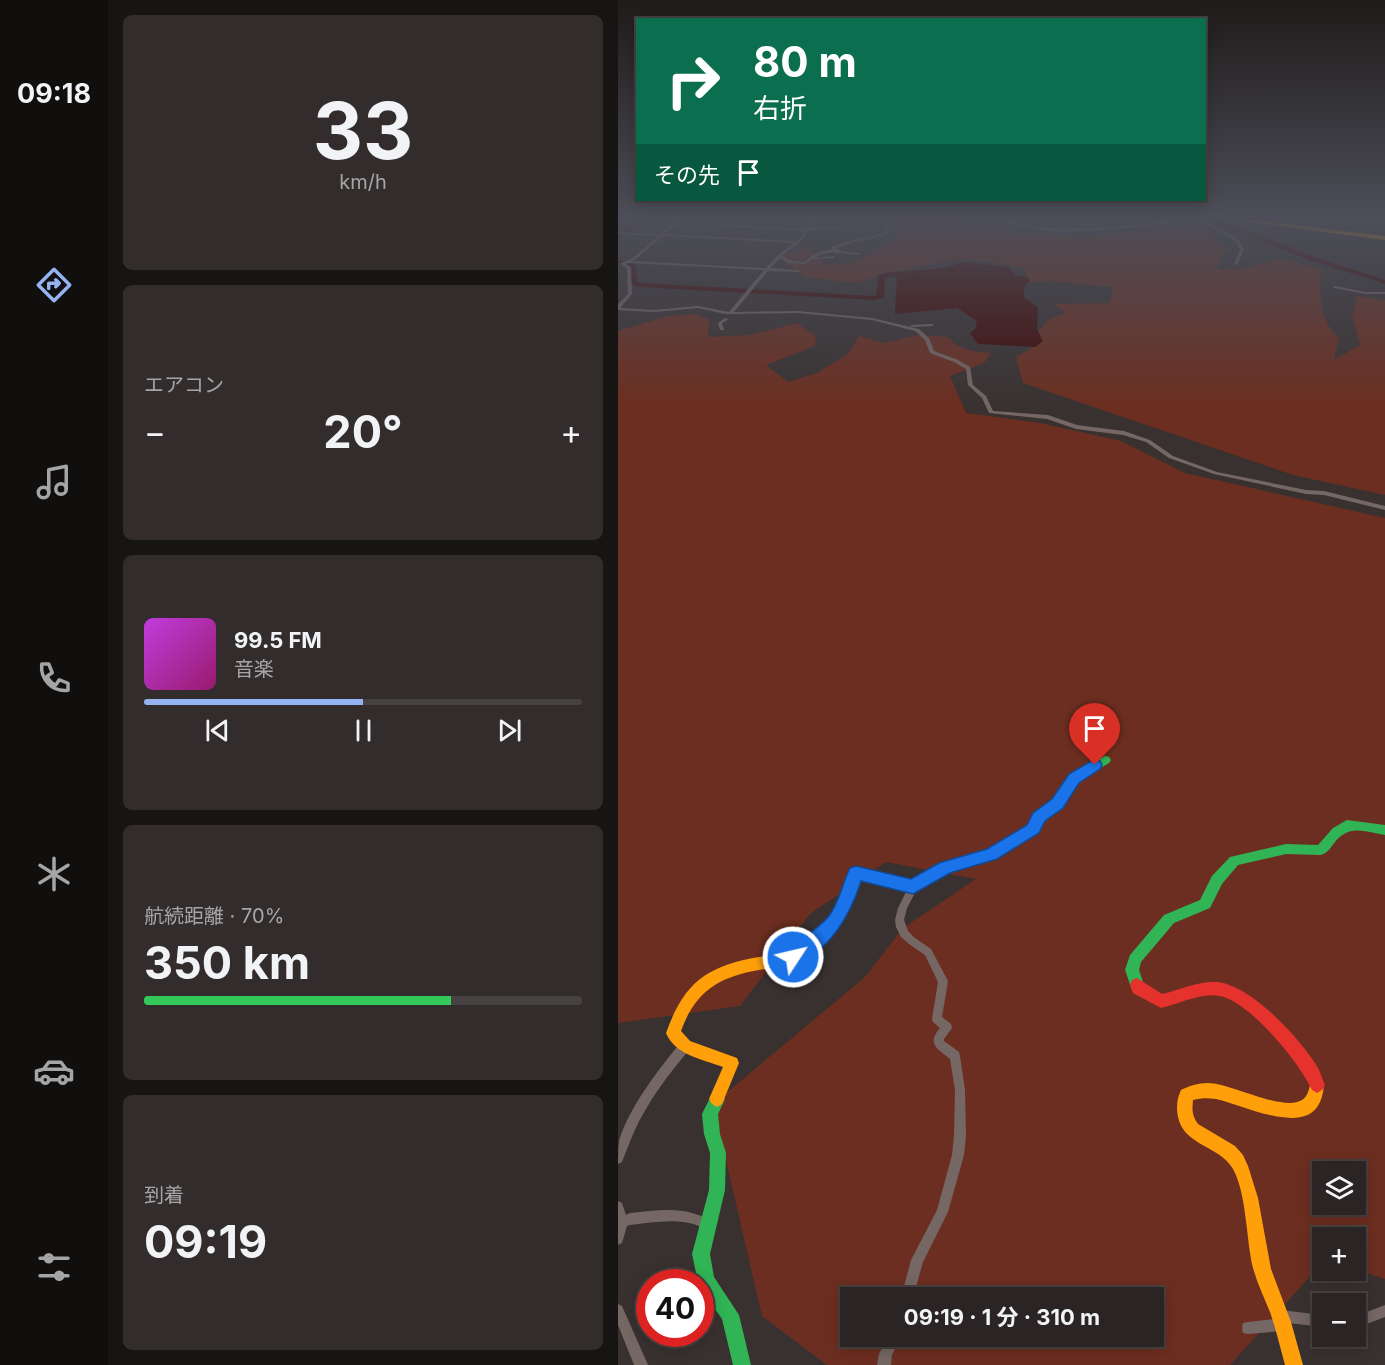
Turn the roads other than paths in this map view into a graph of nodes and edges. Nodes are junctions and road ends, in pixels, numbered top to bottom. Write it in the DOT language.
graph roads {
  1 [pos="630,282"];
  2 [pos="757,282"];
  3 [pos="1335,287"];
  4 [pos="1385,293"];
  5 [pos="618,308"];
  6 [pos="761,314"];
  7 [pos="730,317"];
  8 [pos="758,320"];
  9 [pos="931,326"];
  10 [pos="912,327"];
  11 [pos="722,328"];
  12 [pos="1385,508"];
  13 [pos="1105,760"];
  14 [pos="1385,830"];
  15 [pos="913,887"];
  16 [pos="685,1046"];
  17 [pos="618,1158"];
  18 [pos="618,1208"];
  19 [pos="622,1222"];
  20 [pos="707,1224"];
  21 [pos="618,1239"];
  22 [pos="910,1287"];
  23 [pos="618,1310"];
  24 [pos="1385,1311"];
  25 [pos="1366,1318"];
  26 [pos="1282,1320"];
  27 [pos="1312,1321"];
  28 [pos="1248,1328"];
  29 [pos="890,1347"];
  30 [pos="641,1365"];
  31 [pos="742,1365"];
  32 [pos="884,1365"];
  33 [pos="1294,1365"];
  1 -- 5 [label="street"];
  2 -- 7 [label="street"];
  3 -- 4 [label="street"];
  5 -- 7 [label="street"];
  6 -- 7 [label="street"];
  6 -- 8 [label="street"];
  6 -- 10 [label="street"];
  7 -- 11 [label="street"];
  9 -- 10 [label="street"];
  10 -- 12 [label="street"];
  13 -- 15 [label="street"];
  14 -- 26 [label="street"];
  15 -- 16 [label="street"];
  15 -- 22 [label="street"];
  16 -- 17 [label="street"];
  16 -- 20 [label="street"];
  18 -- 19 [label="street"];
  19 -- 20 [label="street"];
  19 -- 21 [label="street"];
  20 -- 31 [label="street"];
  23 -- 30 [label="street"];
  24 -- 25 [label="street"];
  26 -- 27 [label="street"];
  26 -- 28 [label="street"];
  26 -- 33 [label="street"];
  29 -- 32 [label="street"];
}
